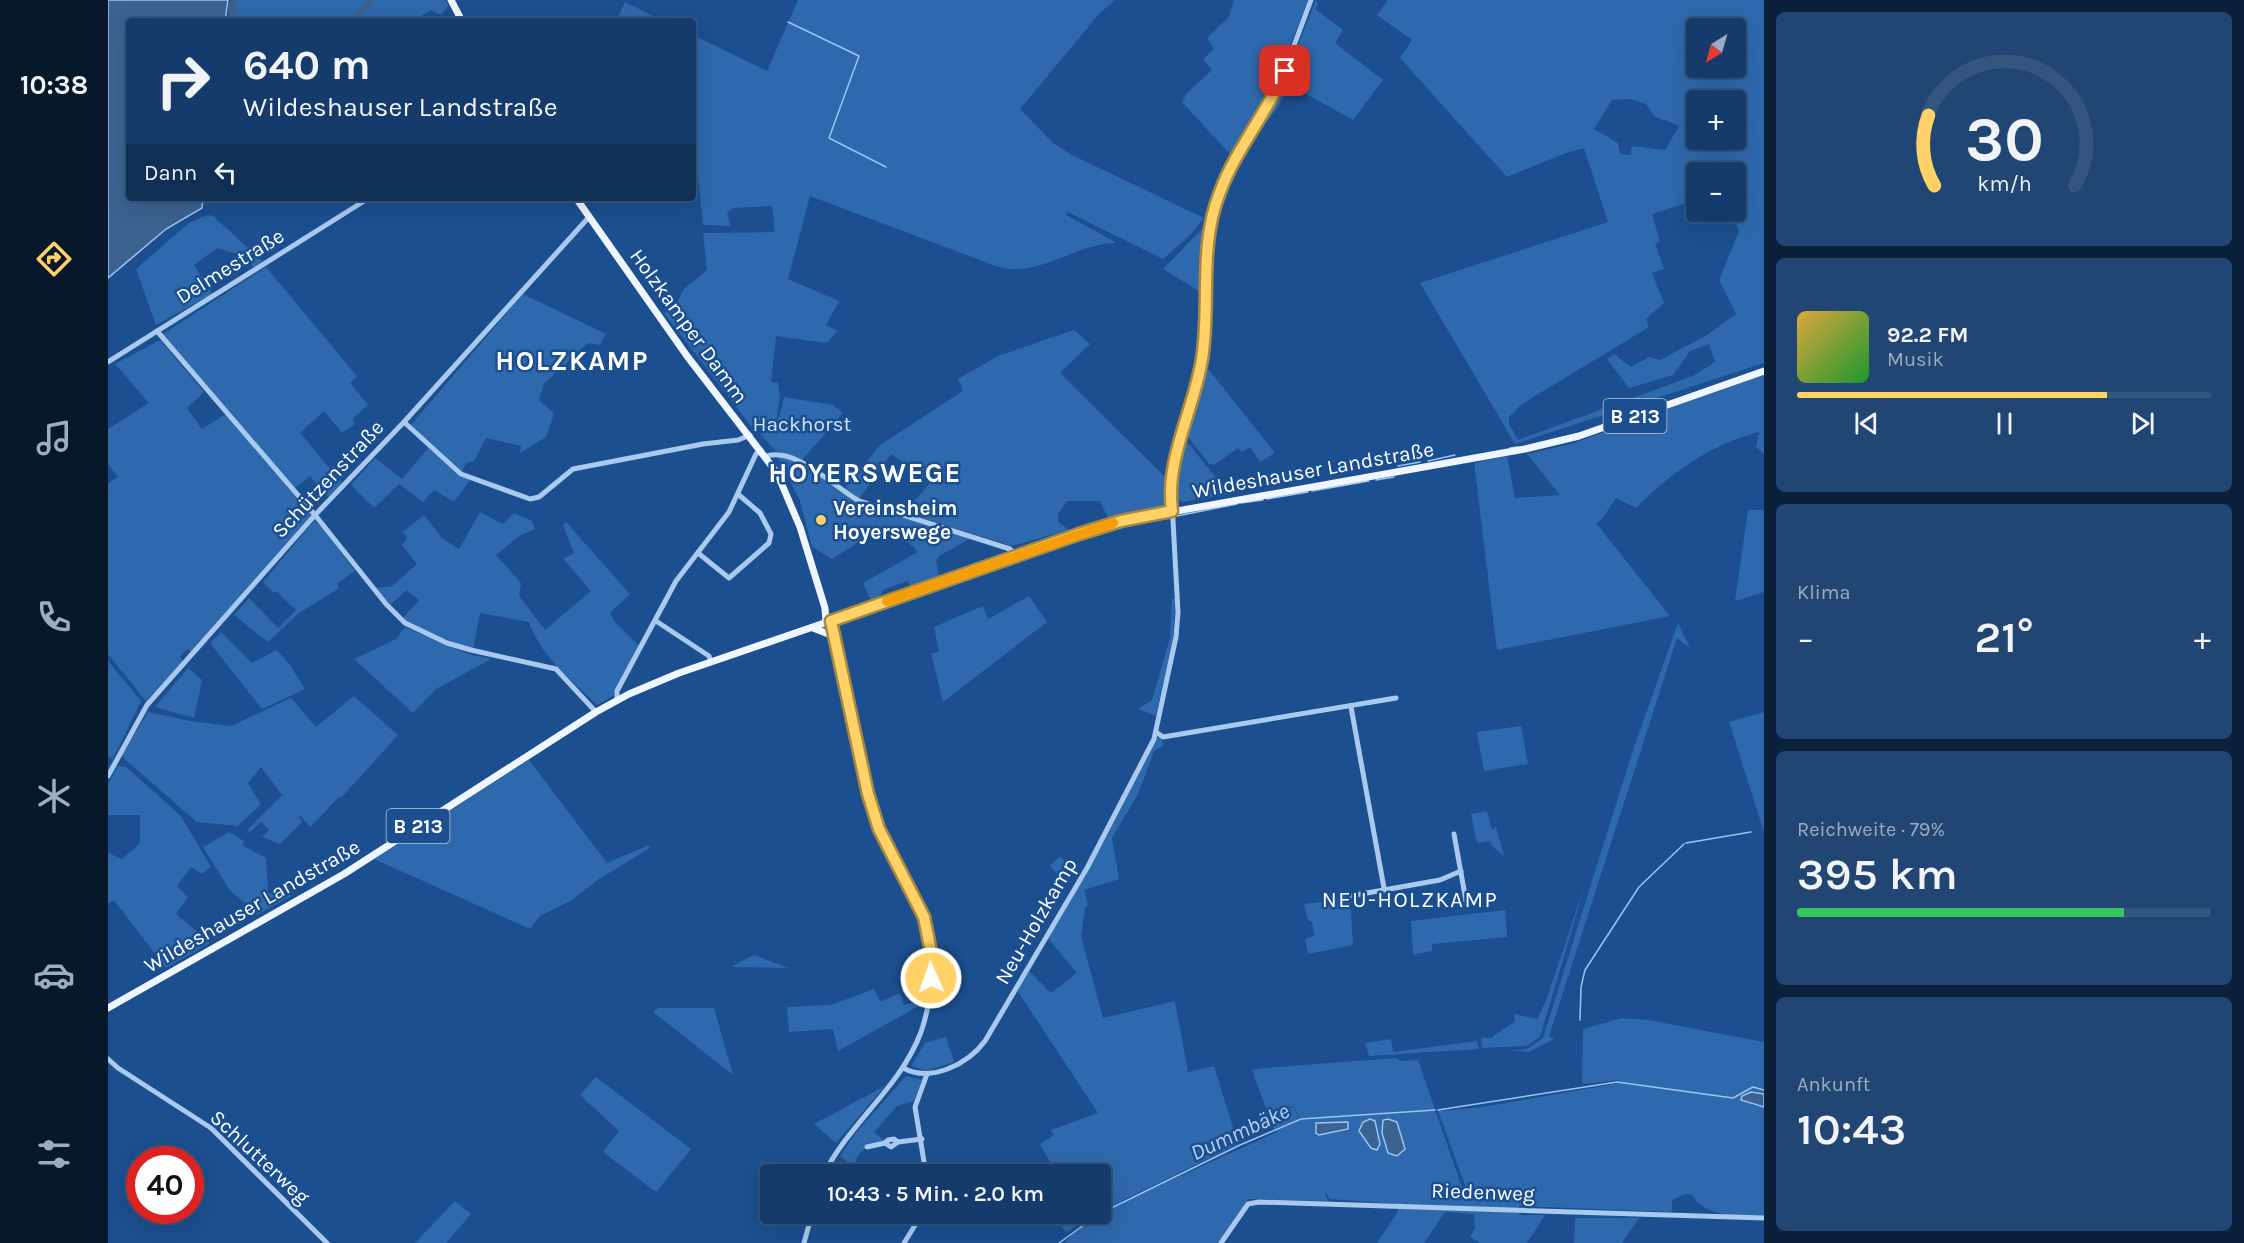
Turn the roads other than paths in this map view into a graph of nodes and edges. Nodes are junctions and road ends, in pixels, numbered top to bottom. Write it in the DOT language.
graph roads {
  1 [pos="451,0"];
  2 [pos="1311,0"];
  3 [pos="460,18"];
  4 [pos="364,201"];
  5 [pos="578,201"];
  6 [pos="589,217"];
  7 [pos="158,330"];
  8 [pos="108,362"];
  9 [pos="1764,371"];
  10 [pos="404,422"];
  11 [pos="750,435"];
  12 [pos="761,449"];
  13 [pos="767,456"];
  14 [pos="738,495"];
  15 [pos="1172,511"];
  16 [pos="315,515"];
  17 [pos="698,553"];
  18 [pos="1017,556"];
  19 [pos="826,609"];
  20 [pos="843,617"];
  21 [pos="656,621"];
  22 [pos="829,622"];
  23 [pos="813,628"];
  24 [pos="832,637"];
  25 [pos="711,662"];
  26 [pos="1396,698"];
  27 [pos="617,700"];
  28 [pos="1351,706"];
  29 [pos="596,712"];
  30 [pos="1156,732"];
  31 [pos="108,776"];
  32 [pos="1454,834"];
  33 [pos="1461,871"];
  34 [pos="1384,888"];
  35 [pos="1350,896"];
  36 [pos="1466,901"];
  37 [pos="108,1008"];
  38 [pos="108,1059"];
  39 [pos="903,1068"];
  40 [pos="927,1074"];
  41 [pos="922,1139"];
  42 [pos="867,1147"];
  43 [pos="829,1164"];
  44 [pos="925,1164"];
  45 [pos="1764,1218"];
  46 [pos="809,1224"];
  47 [pos="916,1224"];
  48 [pos="327,1243"];
  49 [pos="804,1243"];
  50 [pos="904,1243"];
  51 [pos="1221,1243"];
  1 -- 3 [label="main road"];
  2 -- 15 [label="street, Neu-Holzkamp"];
  4 -- 7 [label="street, Delmestraße"];
  5 -- 6 [label="main road, Holzkamper Damm"];
  6 -- 10 [label="street, Schützenstraße"];
  6 -- 11 [label="main road, Holzkamper Damm"];
  7 -- 8 [label="street, Delmestraße"];
  7 -- 16 [label="street"];
  9 -- 15 [label="main road, Wildeshauser Landstraße / B 213"];
  10 -- 11 [label="street"];
  10 -- 16 [label="street, Schützenstraße"];
  11 -- 12 [label="main road, Holzkamper Damm"];
  12 -- 13 [label="main road, Holzkamper Damm"];
  12 -- 14 [label="street"];
  13 -- 18 [label="street"];
  13 -- 19 [label="main road, Holzkamper Damm"];
  14 -- 17 [label="street"];
  14 -- 17 [label="street"];
  15 -- 18 [label="main road, Wildeshauser Landstraße / B 213"];
  15 -- 30 [label="street, Neu-Holzkamp"];
  16 -- 29 [label="street"];
  16 -- 31 [label="street, Schützenstraße"];
  17 -- 21 [label="street"];
  18 -- 20 [label="main road, Wildeshauser Landstraße / B 213"];
  19 -- 20 [label="main road"];
  19 -- 22 [label="main road, Holzkamper Damm"];
  20 -- 22 [label="main road, Wildeshauser Landstraße / B 213"];
  21 -- 25 [label="street"];
  21 -- 27 [label="street"];
  22 -- 23 [label="main road, Wildeshauser Landstraße / B 213"];
  22 -- 24 [label="street"];
  23 -- 24 [label="main road"];
  23 -- 25 [label="main road, Wildeshauser Landstraße / B 213"];
  24 -- 39 [label="street"];
  25 -- 27 [label="main road, Wildeshauser Landstraße / B 213"];
  26 -- 28 [label="street"];
  27 -- 29 [label="main road, Wildeshauser Landstraße / B 213"];
  28 -- 30 [label="street"];
  28 -- 34 [label="street"];
  29 -- 37 [label="main road, Wildeshauser Landstraße / B 213"];
  30 -- 40 [label="street, Neu-Holzkamp"];
  32 -- 33 [label="street"];
  33 -- 34 [label="street"];
  33 -- 36 [label="street"];
  34 -- 35 [label="street"];
  38 -- 48 [label="street, Schlutterweg"];
  39 -- 40 [label="street"];
  39 -- 43 [label="street"];
  40 -- 41 [label="street"];
  41 -- 42 [label="street"];
  41 -- 44 [label="street"];
  45 -- 51 [label="street, Riedenweg"];
  46 -- 49 [label="street"];
  47 -- 50 [label="street"];
}
